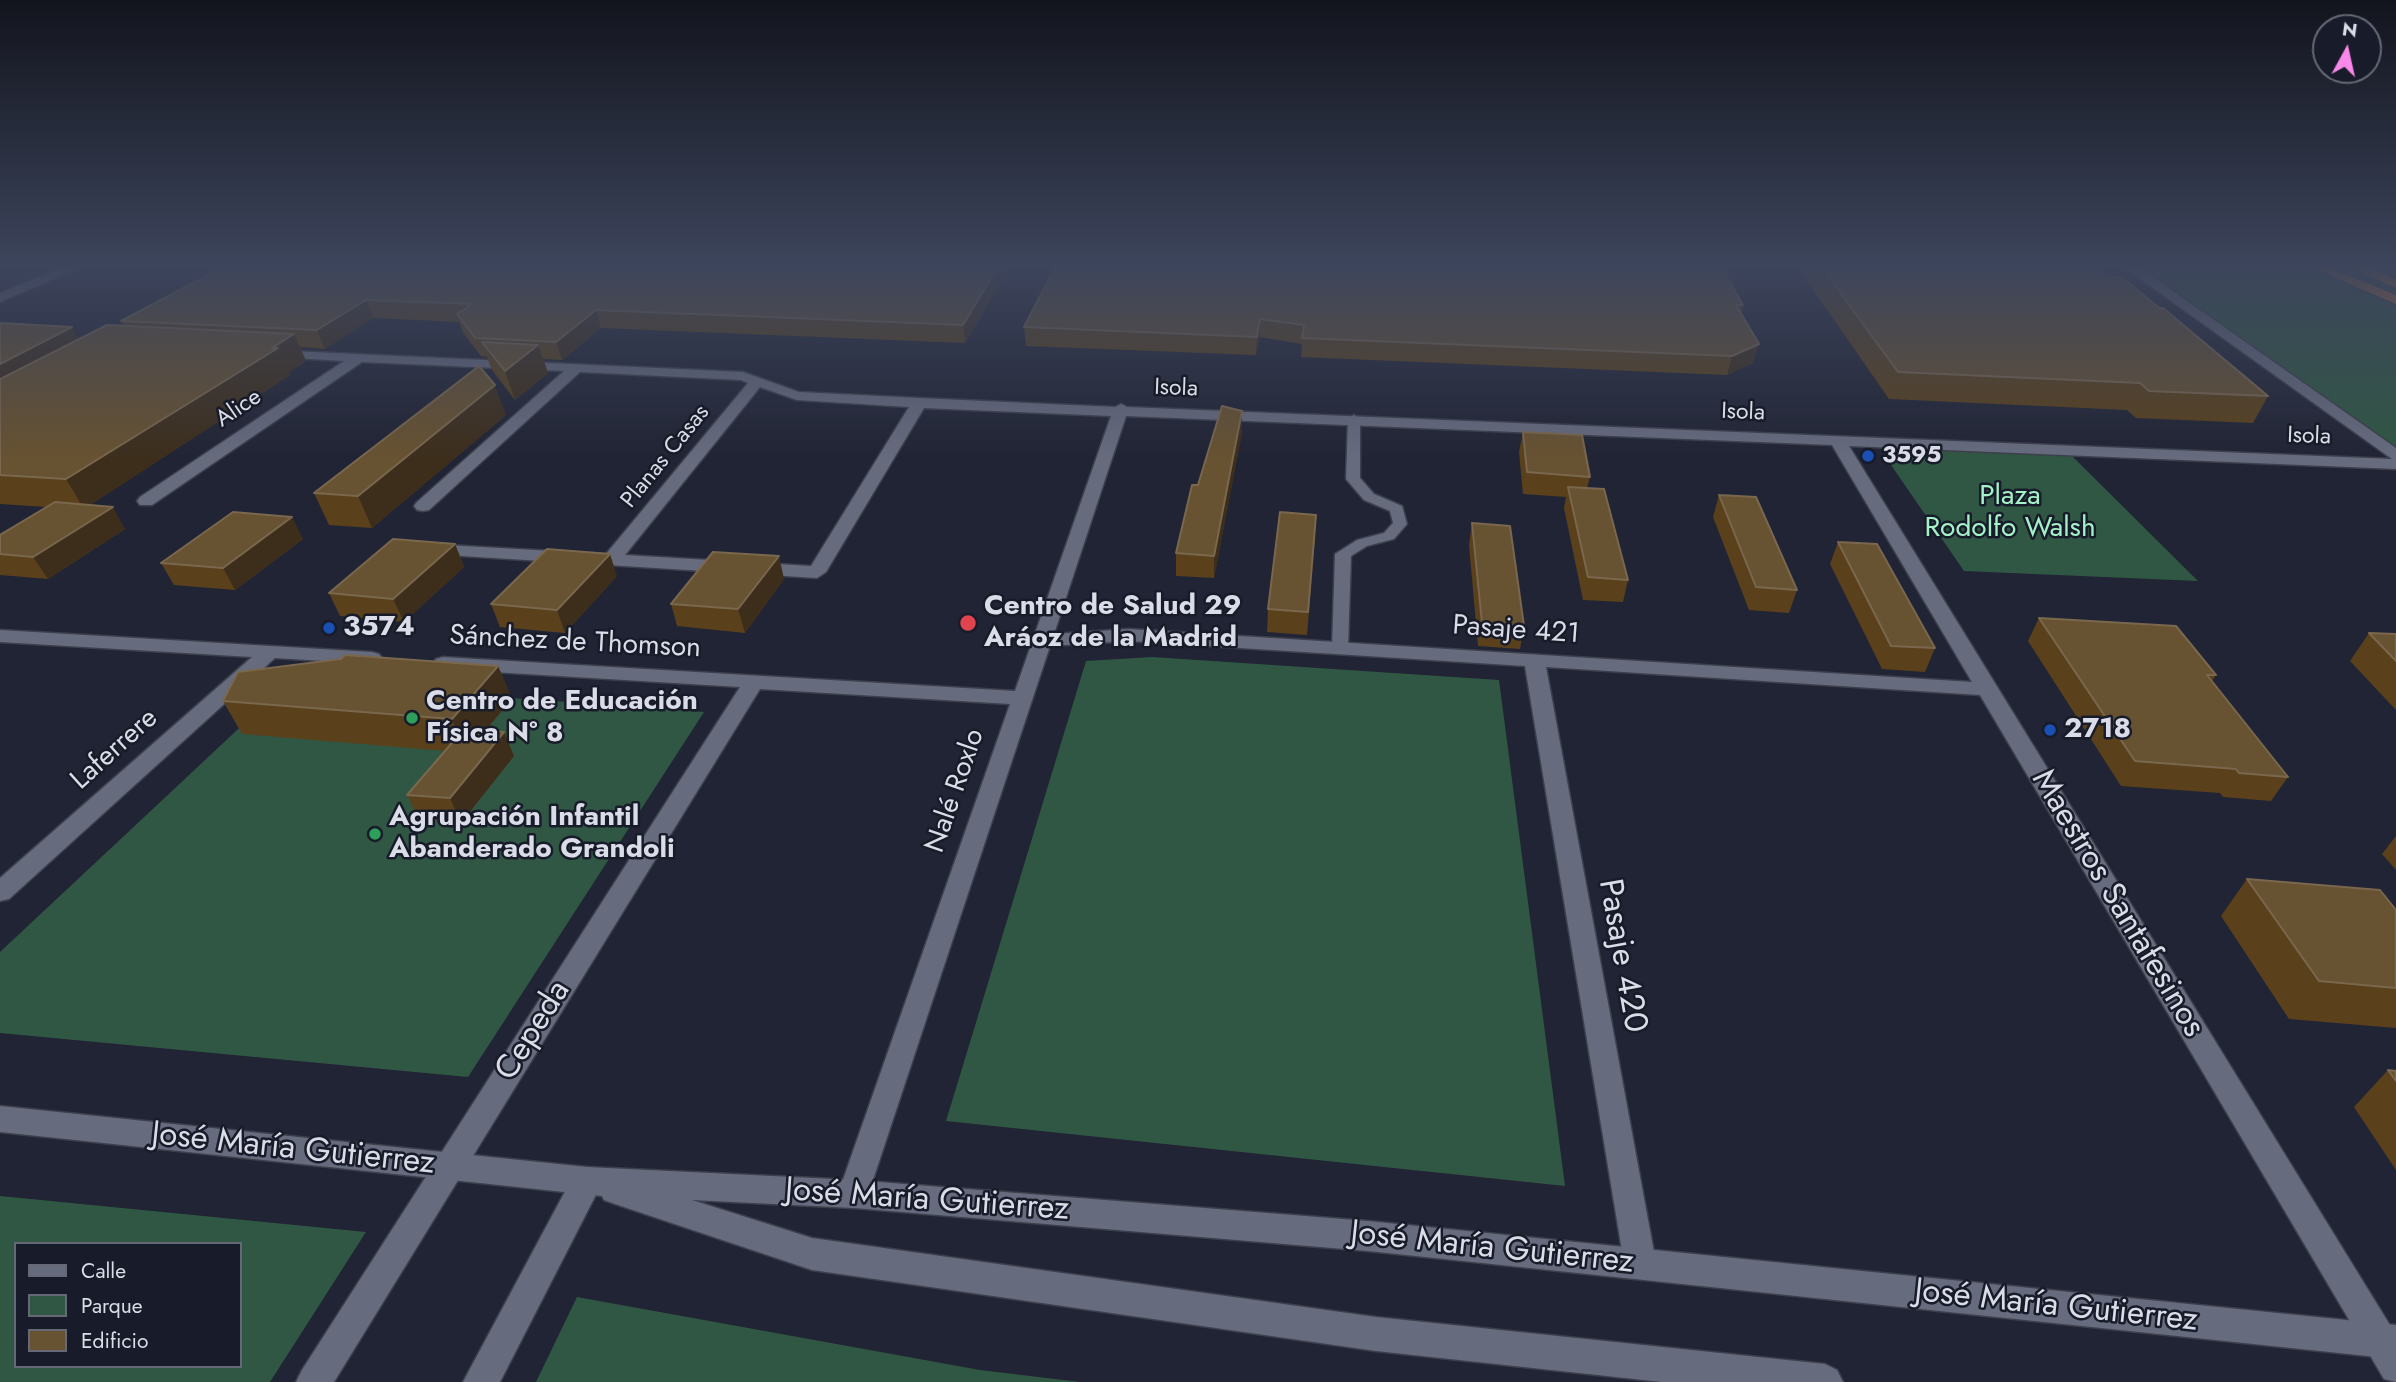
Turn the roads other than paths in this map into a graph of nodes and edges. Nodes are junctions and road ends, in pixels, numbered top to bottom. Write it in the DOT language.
graph roads {
  1 [pos="2218,329"];
  2 [pos="264,352"];
  3 [pos="359,357"];
  4 [pos="576,368"];
  5 [pos="756,382"];
  6 [pos="919,403"];
  7 [pos="1121,409"];
  8 [pos="1354,419"];
  9 [pos="1841,448"];
  10 [pos="2396,455"];
  11 [pos="2396,464"];
  12 [pos="146,501"];
  13 [pos="423,506"];
  14 [pos="409,548"];
  15 [pos="611,560"];
  16 [pos="6,640"];
  17 [pos="1041,641"];
  18 [pos="1340,648"];
  19 [pos="270,652"];
  20 [pos="394,660"];
  21 [pos="1534,660"];
  22 [pos="422,661"];
  23 [pos="754,681"];
  24 [pos="1987,689"];
  25 [pos="1021,698"];
  26 [pos="0,892"];
  27 [pos="0,1119"];
  28 [pos="448,1167"];
  29 [pos="587,1181"];
  30 [pos="854,1194"];
  31 [pos="1640,1263"];
  32 [pos="2391,1350"];
  33 [pos="314,1382"];
  34 [pos="481,1382"];
  35 [pos="1825,1382"];
  1 -- 10 [label="street"];
  2 -- 3 [label="street, Isola"];
  3 -- 4 [label="street, Isola"];
  3 -- 12 [label="street, Alice"];
  4 -- 5 [label="street, Isola"];
  4 -- 13 [label="street"];
  5 -- 6 [label="street, Isola"];
  5 -- 15 [label="street, Planas Casas"];
  6 -- 7 [label="street, Isola"];
  6 -- 15 [label="street"];
  7 -- 8 [label="street, Isola"];
  7 -- 17 [label="street, Nalé Roxlo"];
  8 -- 9 [label="street, Isola"];
  8 -- 18 [label="lane"];
  9 -- 11 [label="street, Isola"];
  9 -- 24 [label="street, Maestros Santafesinos"];
  14 -- 15 [label="street"];
  16 -- 19 [label="street"];
  17 -- 18 [label="street, Pasaje 421"];
  17 -- 25 [label="street, Nalé Roxlo"];
  18 -- 21 [label="street, Pasaje 421"];
  19 -- 20 [label="street"];
  19 -- 26 [label="street, Laferrere"];
  21 -- 24 [label="street, Pasaje 421"];
  21 -- 31 [label="street, Pasaje 420"];
  22 -- 23 [label="street, Sánchez de Thomson"];
  23 -- 25 [label="street, Sánchez de Thomson"];
  23 -- 28 [label="street, Cepeda"];
  24 -- 32 [label="street, Maestros Santafesinos"];
  25 -- 30 [label="street, Nalé Roxlo"];
  27 -- 28 [label="street, José María Gutierrez"];
  28 -- 29 [label="street, José María Gutierrez"];
  28 -- 33 [label="street, Cepeda"];
  29 -- 30 [label="street, José María Gutierrez"];
  29 -- 34 [label="street"];
  29 -- 35 [label="street, José María Gutierrez"];
  30 -- 31 [label="street, José María Gutierrez"];
  31 -- 32 [label="street, José María Gutierrez"];
}
